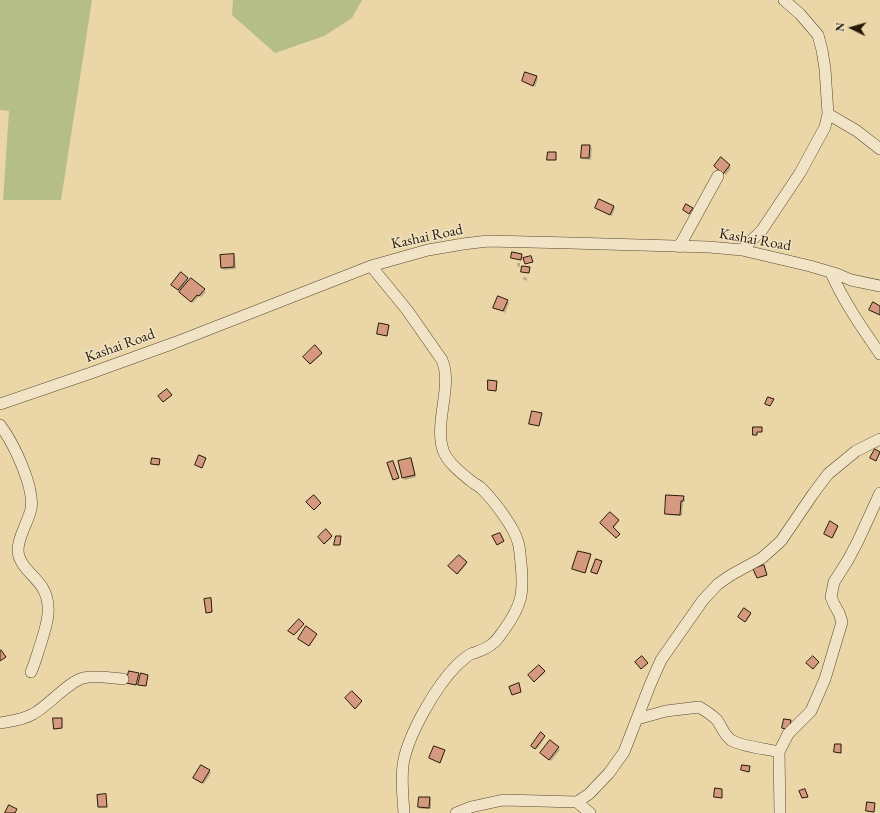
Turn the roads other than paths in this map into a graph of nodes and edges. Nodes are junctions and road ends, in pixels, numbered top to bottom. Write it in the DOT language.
graph roads {
  1 [pos="784,0"];
  2 [pos="828,114"];
  3 [pos="880,148"];
  4 [pos="718,176"];
  5 [pos="679,247"];
  6 [pos="742,250"];
  7 [pos="371,266"];
  8 [pos="831,273"];
  9 [pos="880,286"];
  10 [pos="880,354"];
  11 [pos="0,404"];
  12 [pos="0,425"];
  13 [pos="880,439"];
  14 [pos="880,493"];
  15 [pos="31,672"];
  16 [pos="123,679"];
  17 [pos="637,719"];
  18 [pos="0,723"];
  19 [pos="779,752"];
  20 [pos="577,802"];
  21 [pos="404,813"];
  22 [pos="456,813"];
  23 [pos="590,813"];
  24 [pos="780,813"];
  1 -- 2 [label="street"];
  2 -- 3 [label="street"];
  2 -- 6 [label="street"];
  4 -- 5 [label="street"];
  5 -- 6 [label="street, Kashai Road"];
  5 -- 7 [label="street, Kashai Road"];
  6 -- 8 [label="street, Kashai Road"];
  7 -- 11 [label="street, Kashai Road"];
  7 -- 21 [label="street"];
  8 -- 9 [label="street, Kashai Road"];
  8 -- 10 [label="street"];
  12 -- 15 [label="street"];
  13 -- 17 [label="street"];
  14 -- 19 [label="street"];
  16 -- 18 [label="street"];
  17 -- 19 [label="street"];
  17 -- 20 [label="street"];
  19 -- 24 [label="street"];
  20 -- 22 [label="street"];
  20 -- 23 [label="street"];
}
